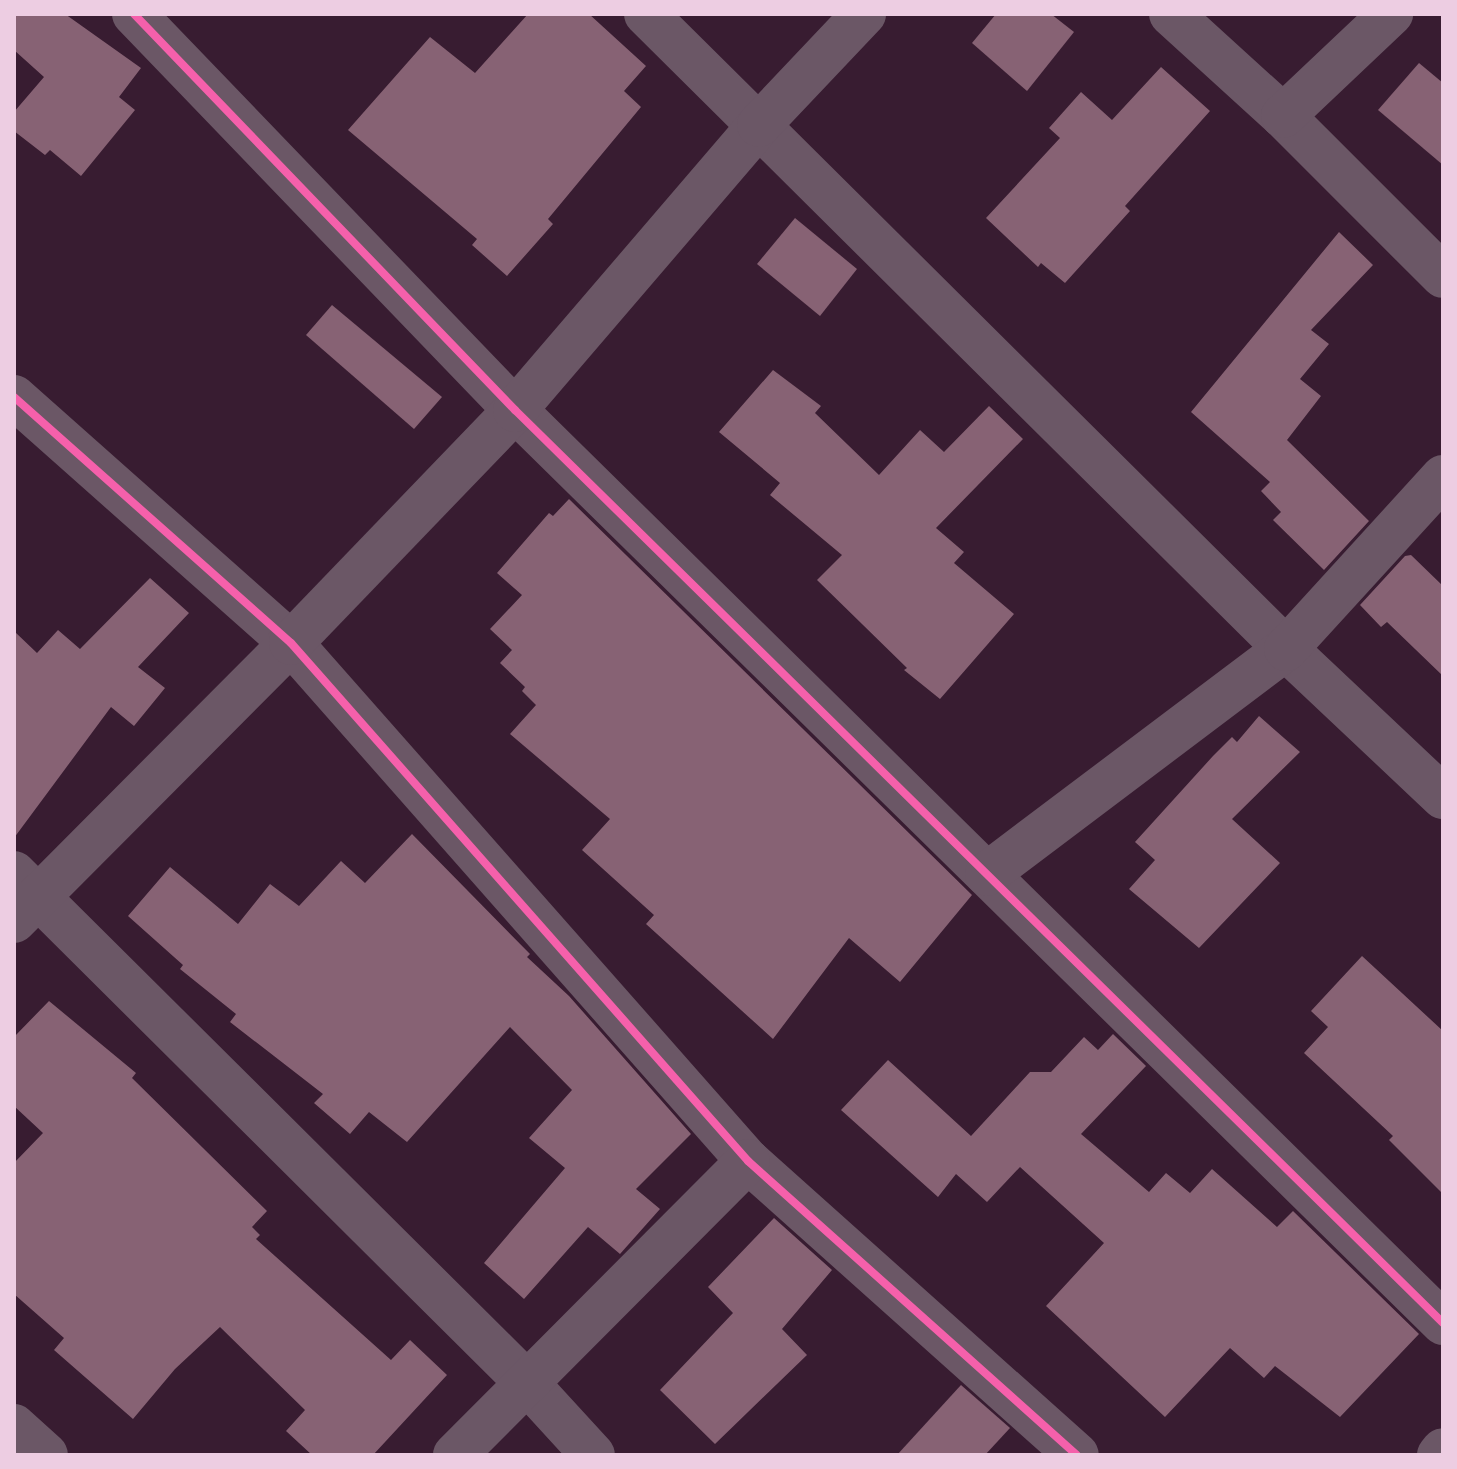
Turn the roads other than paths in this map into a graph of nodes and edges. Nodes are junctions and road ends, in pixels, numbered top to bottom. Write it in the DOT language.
graph roads {
  1 [pos="134,14"];
  2 [pos="646,14"];
  3 [pos="864,14"];
  4 [pos="1171,14"];
  5 [pos="1391,14"];
  6 [pos="1283,116"];
  7 [pos="759,125"];
  8 [pos="1443,276"];
  9 [pos="14,397"];
  10 [pos="515,410"];
  11 [pos="1443,477"];
  12 [pos="291,643"];
  13 [pos="1286,649"];
  14 [pos="1443,797"];
  15 [pos="987,874"];
  16 [pos="23,897"];
  17 [pos="748,1161"];
  18 [pos="1443,1323"];
  19 [pos="528,1384"];
  20 [pos="14,1426"];
  21 [pos="1443,1450"];
  22 [pos="46,1455"];
  23 [pos="455,1455"];
  24 [pos="593,1455"];
  25 [pos="1077,1455"];
  26 [pos="1439,1455"];
  1 -- 10 [label="street"];
  2 -- 7 [label="street"];
  3 -- 7 [label="street"];
  4 -- 6 [label="street"];
  5 -- 6 [label="street"];
  6 -- 8 [label="street"];
  7 -- 10 [label="street"];
  7 -- 13 [label="street"];
  9 -- 12 [label="street"];
  10 -- 12 [label="street"];
  10 -- 15 [label="street"];
  11 -- 13 [label="street"];
  12 -- 16 [label="street"];
  12 -- 17 [label="street"];
  13 -- 14 [label="street"];
  13 -- 15 [label="street"];
  15 -- 18 [label="street"];
  16 -- 19 [label="street"];
  17 -- 19 [label="street"];
  17 -- 25 [label="street"];
  19 -- 23 [label="street"];
  19 -- 24 [label="street"];
  20 -- 22 [label="street"];
  21 -- 26 [label="street"];
}
